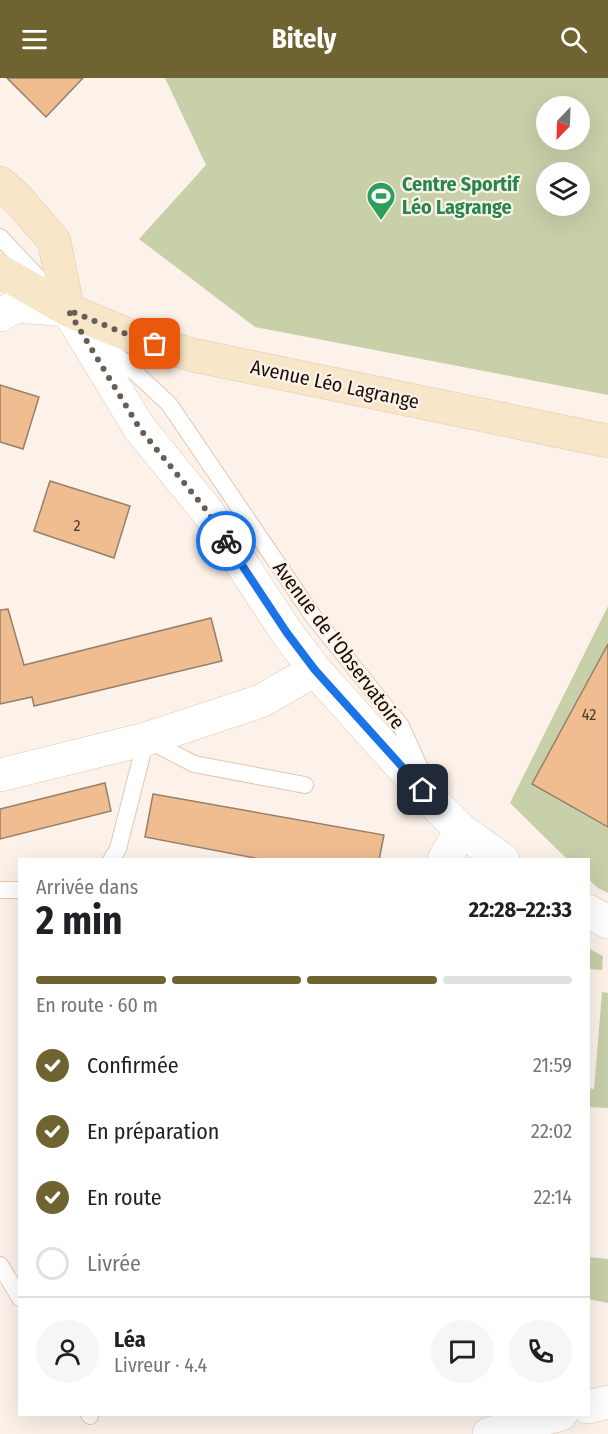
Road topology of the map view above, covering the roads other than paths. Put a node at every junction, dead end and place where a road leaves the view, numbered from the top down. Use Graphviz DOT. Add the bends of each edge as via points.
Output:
graph roads {
  1 [pos="0,183"];
  2 [pos="0,237"];
  3 [pos="0,271"];
  4 [pos="68,310"];
  5 [pos="0,315"];
  6 [pos="608,441"];
  7 [pos="315,670"];
  8 [pos="146,739"];
  9 [pos="0,775"];
  10 [pos="305,785"];
  11 [pos="437,806"];
  12 [pos="461,830"];
  13 [pos="112,858"];
  14 [pos="445,858"];
  15 [pos="500,858"];
  16 [pos="0,890"];
  17 [pos="18,890"];
  18 [pos="590,912"];
  19 [pos="608,922"];
  20 [pos="0,1265"];
  21 [pos="18,1295"];
  22 [pos="608,1402"];
  23 [pos="590,1406"];
  24 [pos="481,1416"];
  25 [pos="554,1416"];
  26 [pos="487,1434"];
  1 -- 4 [label="main road" via="54,241"];
  2 -- 4 [label="lane"];
  3 -- 4 [label="main road, Avenue Léo Lagrange"];
  4 -- 5 [label="street" via="16,306"];
  4 -- 6 [label="main road, Avenue Léo Lagrange" via="136,338 193,355"];
  4 -- 7 [label="street, Avenue de l'Observatoire" via="140,429 207,511"];
  4 -- 11 [label="lane, Avenue de l'Observatoire" via="169,404 313,616 401,726"];
  7 -- 8 [label="street" via="261,701"];
  7 -- 11 [label="street, Avenue de l'Observatoire"];
  8 -- 9 [label="street"];
  8 -- 10 [label="lane" via="194,764"];
  8 -- 13 [label="lane" via="126,823"];
  11 -- 12 [label="street, Avenue de l'Observatoire"];
  12 -- 14 [label="street"];
  12 -- 15 [label="street, Avenue de l'Observatoire"];
  16 -- 17 [label="lane"];
  18 -- 19 [label="street"];
  20 -- 21 [label="lane"];
  22 -- 23 [label="street"];
  24 -- 26 [label="street"];
  25 -- 26 [label="street"];
}
